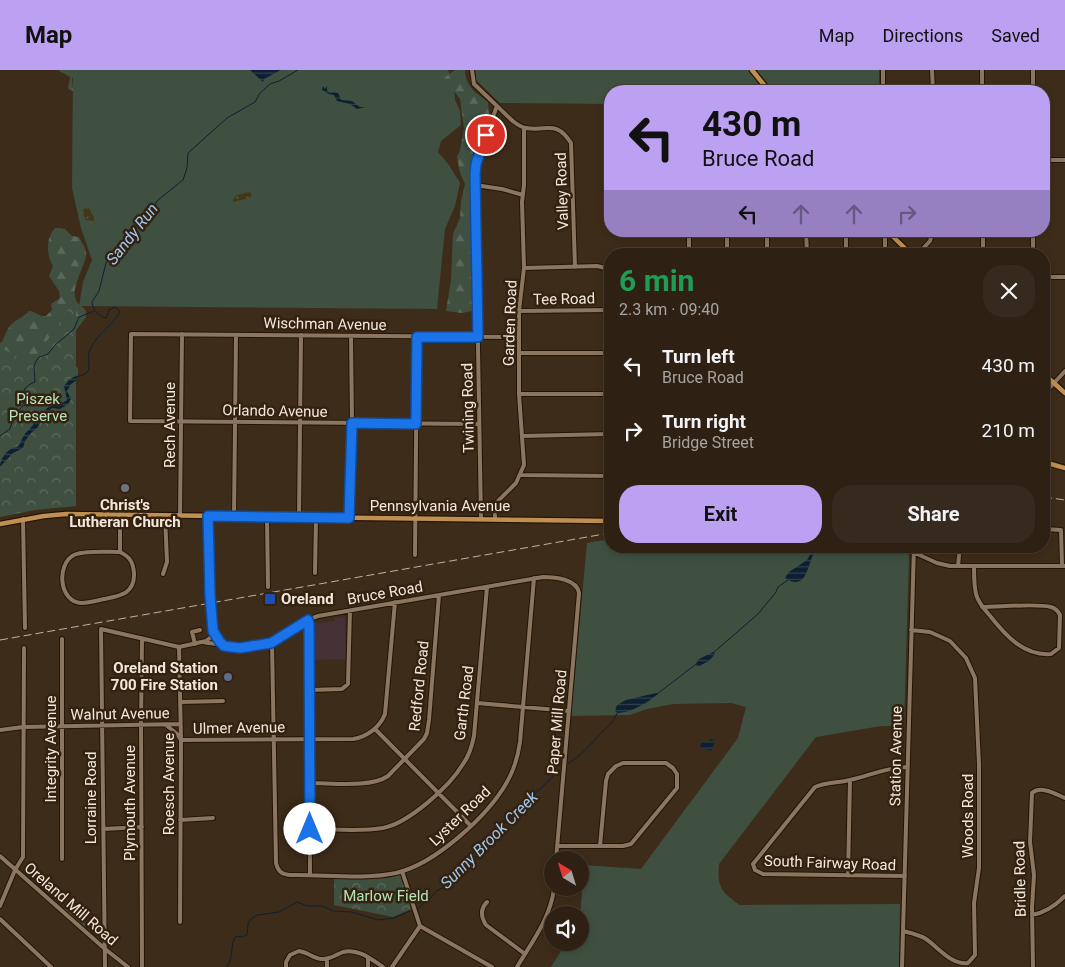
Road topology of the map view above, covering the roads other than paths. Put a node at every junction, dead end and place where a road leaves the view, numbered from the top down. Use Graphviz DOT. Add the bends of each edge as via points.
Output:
graph roads {
  1 [pos="472,70"];
  2 [pos="752,70"];
  3 [pos="884,70"];
  4 [pos="932,70"];
  5 [pos="982,70"];
  6 [pos="1033,70"];
  7 [pos="764,85"];
  8 [pos="883,85"];
  9 [pos="932,85"];
  10 [pos="982,85"];
  11 [pos="1033,85"];
  12 [pos="496,106"];
  13 [pos="524,128"];
  14 [pos="1050,160"];
  15 [pos="1065,160"];
  16 [pos="475,186"];
  17 [pos="523,195"];
  18 [pos="893,237"];
  19 [pos="931,237"];
  20 [pos="905,248"];
  21 [pos="924,248"];
  22 [pos="575,266"];
  23 [pos="604,267"];
  24 [pos="524,268"];
  25 [pos="1050,277"];
  26 [pos="1065,277"];
  27 [pos="604,310"];
  28 [pos="519,311"];
  29 [pos="182,334"];
  30 [pos="236,335"];
  31 [pos="301,335"];
  32 [pos="351,336"];
  33 [pos="417,337"];
  34 [pos="478,337"];
  35 [pos="519,337"];
  36 [pos="520,353"];
  37 [pos="604,353"];
  38 [pos="1065,371"];
  39 [pos="1050,379"];
  40 [pos="1054,383"];
  41 [pos="1050,387"];
  42 [pos="1065,393"];
  43 [pos="519,394"];
  44 [pos="604,394"];
  45 [pos="130,421"];
  46 [pos="182,421"];
  47 [pos="235,422"];
  48 [pos="300,423"];
  49 [pos="352,423"];
  50 [pos="416,424"];
  51 [pos="479,424"];
  52 [pos="604,434"];
  53 [pos="522,436"];
  54 [pos="1050,464"];
  55 [pos="1065,468"];
  56 [pos="521,475"];
  57 [pos="604,476"];
  58 [pos="481,506"];
  59 [pos="492,507"];
  60 [pos="120,514"];
  61 [pos="166,515"];
  62 [pos="180,515"];
  63 [pos="208,516"];
  64 [pos="234,516"];
  65 [pos="299,516"];
  66 [pos="316,516"];
  67 [pos="267,517"];
  68 [pos="349,518"];
  69 [pos="415,518"];
  70 [pos="24,519"];
  71 [pos="481,519"];
  72 [pos="494,519"];
  73 [pos="604,521"];
  74 [pos="0,524"];
  75 [pos="1050,529"];
  76 [pos="120,552"];
  77 [pos="913,553"];
  78 [pos="915,553"];
  79 [pos="959,553"];
  80 [pos="415,556"];
  81 [pos="958,566"];
  82 [pos="974,566"];
  83 [pos="1064,566"];
  84 [pos="315,573"];
  85 [pos="162,574"];
  86 [pos="534,578"];
  87 [pos="577,586"];
  88 [pos="268,587"];
  89 [pos="487,587"];
  90 [pos="439,595"];
  91 [pos="395,602"];
  92 [pos="982,607"];
  93 [pos="350,611"];
  94 [pos="308,620"];
  95 [pos="25,628"];
  96 [pos="200,630"];
  97 [pos="911,630"];
  98 [pos="213,631"];
  99 [pos="142,638"];
  100 [pos="62,639"];
  101 [pos="202,642"];
  102 [pos="272,643"];
  103 [pos="195,644"];
  104 [pos="224,646"];
  105 [pos="179,647"];
  106 [pos="24,648"];
  107 [pos="310,690"];
  108 [pos="223,701"];
  109 [pos="180,702"];
  110 [pos="477,703"];
  111 [pos="523,707"];
  112 [pos="569,711"];
  113 [pos="180,724"];
  114 [pos="102,725"];
  115 [pos="141,725"];
  116 [pos="166,725"];
  117 [pos="62,726"];
  118 [pos="23,727"];
  119 [pos="375,728"];
  120 [pos="0,730"];
  121 [pos="274,739"];
  122 [pos="310,739"];
  123 [pos="181,740"];
  124 [pos="405,759"];
  125 [pos="907,767"];
  126 [pos="850,780"];
  127 [pos="310,783"];
  128 [pos="437,793"];
  129 [pos="1065,798"];
  130 [pos="213,818"];
  131 [pos="180,820"];
  132 [pos="470,825"];
  133 [pos="142,827"];
  134 [pos="103,829"];
  135 [pos="310,829"];
  136 [pos="557,846"];
  137 [pos="600,846"];
  138 [pos="557,851"];
  139 [pos="0,856"];
  140 [pos="62,859"];
  141 [pos="16,870"];
  142 [pos="402,871"];
  143 [pos="310,875"];
  144 [pos="848,876"];
  145 [pos="905,876"];
  146 [pos="553,896"];
  147 [pos="1065,896"];
  148 [pos="488,902"];
  149 [pos="0,906"];
  150 [pos="1032,915"];
  151 [pos="0,919"];
  152 [pos="180,922"];
  153 [pos="420,926"];
  154 [pos="903,931"];
  155 [pos="105,949"];
  156 [pos="525,954"];
  157 [pos="368,957"];
  158 [pos="327,959"];
  159 [pos="51,967"];
  160 [pos="105,967"];
  161 [pos="128,967"];
  162 [pos="142,967"];
  163 [pos="286,967"];
  164 [pos="327,967"];
  165 [pos="368,967"];
  166 [pos="383,967"];
  167 [pos="392,967"];
  168 [pos="492,967"];
  169 [pos="517,967"];
  170 [pos="902,967"];
  171 [pos="1033,967"];
  1 -- 12 [label="street" via="474,84"];
  2 -- 7 [label="main road"];
  3 -- 8 [label="street"];
  4 -- 9 [label="street"];
  5 -- 10 [label="street"];
  6 -- 11 [label="street"];
  12 -- 13 [label="street"];
  12 -- 16 [label="street, Twining Road" via="476,164"];
  13 -- 17 [label="street, Garden Road"];
  13 -- 22 [label="street, Valley Road" via="557,128 571,143"];
  14 -- 15 [label="street"];
  16 -- 17 [label="street"];
  16 -- 34 [label="street, Twining Road"];
  17 -- 24 [label="street, Garden Road"];
  18 -- 20 [label="main road"];
  19 -- 21 [label="street"];
  22 -- 23 [label="street"];
  22 -- 24 [label="street"];
  24 -- 28 [label="street, Garden Road"];
  25 -- 26 [label="street"];
  27 -- 28 [label="street, Tee Road"];
  28 -- 35 [label="street, Garden Road"];
  29 -- 30 [label="street, Wischman Avenue"];
  29 -- 45 [label="street, Wischman Avenue" via="131,334"];
  29 -- 46 [label="street, Rech Avenue"];
  30 -- 31 [label="street, Wischman Avenue"];
  30 -- 47 [label="street"];
  31 -- 32 [label="street, Wischman Avenue"];
  31 -- 48 [label="street"];
  32 -- 33 [label="street, Wischman Avenue"];
  32 -- 49 [label="street"];
  33 -- 34 [label="street, Wischman Avenue"];
  33 -- 50 [label="street"];
  34 -- 35 [label="street, Wischman Avenue"];
  34 -- 51 [label="street, Twining Road"];
  35 -- 36 [label="street, Garden Road"];
  36 -- 37 [label="street"];
  36 -- 43 [label="street, Garden Road"];
  38 -- 40 [label="street"];
  39 -- 40 [label="main road"];
  40 -- 41 [label="street"];
  40 -- 42 [label="main road"];
  43 -- 44 [label="street"];
  43 -- 53 [label="street, Garden Road"];
  45 -- 46 [label="street, Orlando Avenue"];
  46 -- 47 [label="street, Orlando Avenue"];
  46 -- 62 [label="street, Rech Avenue"];
  47 -- 48 [label="street, Orlando Avenue"];
  47 -- 64 [label="street"];
  48 -- 49 [label="street, Orlando Avenue"];
  48 -- 65 [label="street"];
  49 -- 50 [label="street, Orlando Avenue"];
  49 -- 68 [label="street"];
  50 -- 51 [label="street, Orlando Avenue"];
  50 -- 69 [label="street"];
  51 -- 58 [label="street, Twining Road"];
  52 -- 53 [label="street"];
  53 -- 56 [label="street, Garden Road" via="524,465"];
  54 -- 55 [label="main road"];
  56 -- 57 [label="street"];
  56 -- 59 [label="street"];
  58 -- 59 [label="street"];
  58 -- 71 [label="street, Twining Road"];
  59 -- 72 [label="street"];
  60 -- 61 [label="main road, Pennsylvania Avenue"];
  60 -- 70 [label="main road, Pennsylvania Avenue" via="56,514"];
  60 -- 76 [label="street"];
  61 -- 62 [label="main road, Pennsylvania Avenue"];
  61 -- 85 [label="street" via="167,562"];
  62 -- 63 [label="main road, Pennsylvania Avenue"];
  63 -- 64 [label="main road, Pennsylvania Avenue"];
  63 -- 98 [label="street, bridge"];
  64 -- 67 [label="main road, Pennsylvania Avenue"];
  65 -- 66 [label="main road, Pennsylvania Avenue"];
  65 -- 67 [label="main road, Pennsylvania Avenue"];
  66 -- 68 [label="main road, Pennsylvania Avenue"];
  66 -- 84 [label="street"];
  67 -- 88 [label="street"];
  68 -- 69 [label="main road, Pennsylvania Avenue"];
  69 -- 71 [label="main road, Pennsylvania Avenue"];
  69 -- 80 [label="street"];
  70 -- 74 [label="main road, Pennsylvania Avenue"];
  70 -- 95 [label="street"];
  71 -- 72 [label="main road, Pennsylvania Avenue"];
  72 -- 73 [label="main road, Pennsylvania Avenue"];
  75 -- 83 [label="street" via="1061,530"];
  76 -- 76 [label="street" via="81,554 70,558 63,570 66,595 75,602 85,603 120,596 129,590 134,579 134,565"];
  77 -- 97 [label="street, Station Avenue"];
  78 -- 81 [label="street" via="937,563"];
  79 -- 81 [label="street"];
  81 -- 82 [label="street"];
  82 -- 83 [label="street"];
  82 -- 92 [label="street" via="975,593"];
  86 -- 87 [label="street, Bruce Road" via="558,578"];
  86 -- 89 [label="street, Bruce Road"];
  86 -- 111 [label="street, Lyster Road"];
  87 -- 112 [label="street, Paper Mill Road"];
  89 -- 90 [label="street, Bruce Road"];
  89 -- 110 [label="street, Garth Road"];
  90 -- 91 [label="street, Bruce Road"];
  90 -- 124 [label="street, Redford Road" via="427,733"];
  91 -- 93 [label="street, Bruce Road"];
  91 -- 119 [label="street" via="386,709"];
  92 -- 92 [label="street" via="1051,607 1060,615 1060,645 1051,654 1025,649 1013,642"];
  93 -- 94 [label="street, Bruce Road"];
  93 -- 107 [label="street" via="348,684 342,689"];
  94 -- 102 [label="street, Bruce Road"];
  94 -- 107 [label="street"];
  96 -- 103 [label="street" via="192,632"];
  97 -- 125 [label="street, Station Avenue"];
  97 -- 154 [label="street, Woods Road" via="930,632 950,641 966,658 975,678 979,764 975,955 968,963 955,960 926,939"];
  98 -- 101 [label="street" via="209,639"];
  98 -- 104 [label="street"];
  99 -- 105 [label="street"];
  99 -- 114 [label="street, Lorraine Road" via="101,629"];
  99 -- 115 [label="street, Plymouth Avenue"];
  100 -- 117 [label="street, Integrity Avenue"];
  101 -- 103 [label="street"];
  101 -- 104 [label="street, Bruce Road"];
  102 -- 104 [label="street, Bruce Road" via="244,648"];
  102 -- 121 [label="street"];
  103 -- 105 [label="street"];
  105 -- 109 [label="street, Roesch Avenue"];
  106 -- 118 [label="street"];
  107 -- 122 [label="street"];
  108 -- 109 [label="street"];
  109 -- 113 [label="street, Roesch Avenue"];
  110 -- 111 [label="street"];
  110 -- 128 [label="street, Garth Road" via="474,736 467,757 458,772"];
  111 -- 112 [label="street"];
  111 -- 132 [label="street, Lyster Road" via="518,751 510,776 495,800"];
  112 -- 136 [label="street, Paper Mill Road"];
  113 -- 116 [label="street, Walnut Avenue"];
  113 -- 123 [label="street, Roesch Avenue"];
  114 -- 115 [label="street, Walnut Avenue"];
  114 -- 117 [label="street, Walnut Avenue"];
  114 -- 134 [label="street, Lorraine Road"];
  115 -- 116 [label="street, Walnut Avenue"];
  115 -- 133 [label="street, Plymouth Avenue"];
  116 -- 123 [label="street"];
  117 -- 118 [label="street, Walnut Avenue"];
  117 -- 140 [label="street, Integrity Avenue"];
  118 -- 120 [label="street, Walnut Avenue"];
  118 -- 141 [label="street" via="24,857"];
  119 -- 122 [label="street, Ulmer Avenue" via="357,738"];
  119 -- 124 [label="street"];
  121 -- 122 [label="street, Ulmer Avenue"];
  121 -- 123 [label="street, Ulmer Avenue"];
  121 -- 143 [label="street, Lyster Road" via="276,864 280,873 289,876"];
  122 -- 127 [label="street"];
  123 -- 131 [label="street, Roesch Avenue"];
  124 -- 127 [label="street, Redford Road" via="378,781"];
  124 -- 128 [label="street"];
  125 -- 126 [label="street"];
  125 -- 145 [label="street, Station Avenue"];
  126 -- 144 [label="street"];
  126 -- 144 [label="street, South Fairway Road" via="822,784 812,789 753,864 755,870 763,874"];
  127 -- 135 [label="street"];
  128 -- 132 [label="street"];
  128 -- 135 [label="street, Garth Road" via="410,817 394,825"];
  129 -- 150 [label="street, Bridle Road" via="1040,789 1032,794"];
  130 -- 131 [label="street"];
  131 -- 152 [label="street, Roesch Avenue"];
  132 -- 142 [label="street, Lyster Road" via="439,853"];
  133 -- 134 [label="street"];
  133 -- 162 [label="street, Plymouth Avenue"];
  134 -- 155 [label="street, Lorraine Road"];
  135 -- 143 [label="street"];
  136 -- 137 [label="street"];
  136 -- 138 [label="street, Paper Mill Road"];
  137 -- 137 [label="street" via="623,846 634,842 677,788 677,774 669,764 623,763 611,770 606,781"];
  139 -- 141 [label="street, Oreland Mill Road"];
  141 -- 149 [label="street"];
  141 -- 155 [label="street, Oreland Mill Road"];
  142 -- 143 [label="street, Lyster Road" via="368,875"];
  142 -- 153 [label="street"];
  144 -- 145 [label="street, South Fairway Road"];
  145 -- 154 [label="street, Station Avenue"];
  146 -- 156 [label="street" via="547,917"];
  147 -- 150 [label="street" via="1049,909"];
  148 -- 156 [label="street" via="482,911 486,925"];
  150 -- 171 [label="street, Bridle Road"];
  151 -- 159 [label="street"];
  153 -- 167 [label="street"];
  153 -- 168 [label="street"];
  154 -- 170 [label="street, Station Avenue"];
  155 -- 160 [label="street, Lorraine Road"];
  155 -- 161 [label="street, Oreland Mill Road"];
  156 -- 169 [label="street"];
  157 -- 158 [label="street" via="350,951"];
  157 -- 165 [label="street"];
  157 -- 166 [label="street"];
  158 -- 163 [label="street" via="294,952 287,958"];
  158 -- 164 [label="street"];
}
